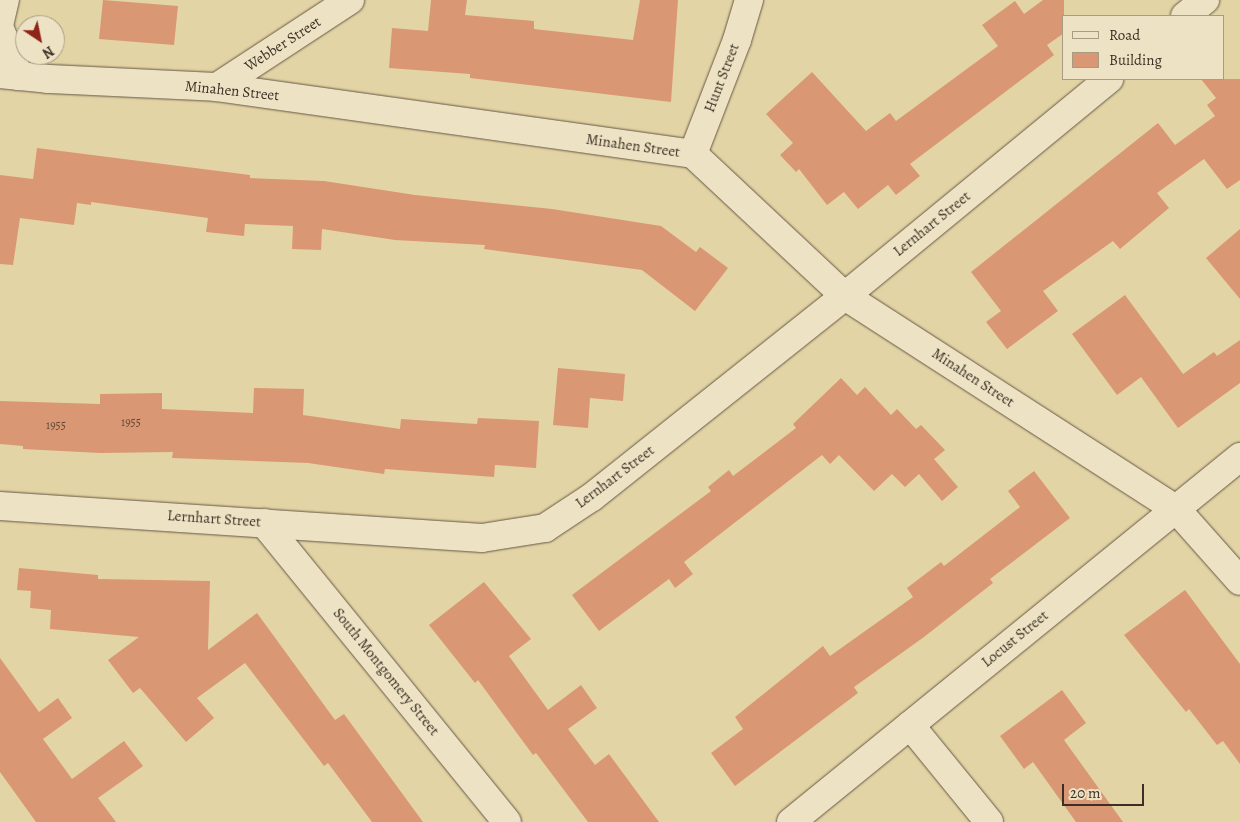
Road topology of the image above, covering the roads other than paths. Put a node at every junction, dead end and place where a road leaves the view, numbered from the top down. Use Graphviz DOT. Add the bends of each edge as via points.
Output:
graph roads {
  1 [pos="6,0"];
  2 [pos="350,0"];
  3 [pos="749,0"];
  4 [pos="1205,0"];
  5 [pos="1186,15"];
  6 [pos="0,21"];
  7 [pos="0,28"];
  8 [pos="10,75"];
  9 [pos="1108,80"];
  10 [pos="217,87"];
  11 [pos="693,154"];
  12 [pos="845,296"];
  13 [pos="1240,457"];
  14 [pos="0,506"];
  15 [pos="1176,508"];
  16 [pos="264,523"];
  17 [pos="1240,581"];
  18 [pos="910,725"];
  19 [pos="507,822"];
  20 [pos="791,822"];
  21 [pos="989,822"];
  1 -- 6 [label="street"];
  2 -- 10 [label="street, Webber Street"];
  3 -- 11 [label="street, Hunt Street"];
  4 -- 5 [label="street"];
  7 -- 8 [label="street"];
  8 -- 10 [label="street, Minahen Street"];
  9 -- 12 [label="street, Lernhart Street"];
  10 -- 11 [label="street, Minahen Street"];
  11 -- 12 [label="street, Minahen Street"];
  12 -- 15 [label="street, Minahen Street"];
  12 -- 16 [label="street, Lernhart Street" via="592,497 545,528 482,538"];
  13 -- 15 [label="street, Locust Street"];
  14 -- 16 [label="street, Lernhart Street"];
  15 -- 17 [label="street, Minahen Street"];
  15 -- 18 [label="street, Locust Street"];
  16 -- 19 [label="street, South Montgomery Street"];
  18 -- 20 [label="street, Locust Street"];
  18 -- 21 [label="street"];
}
